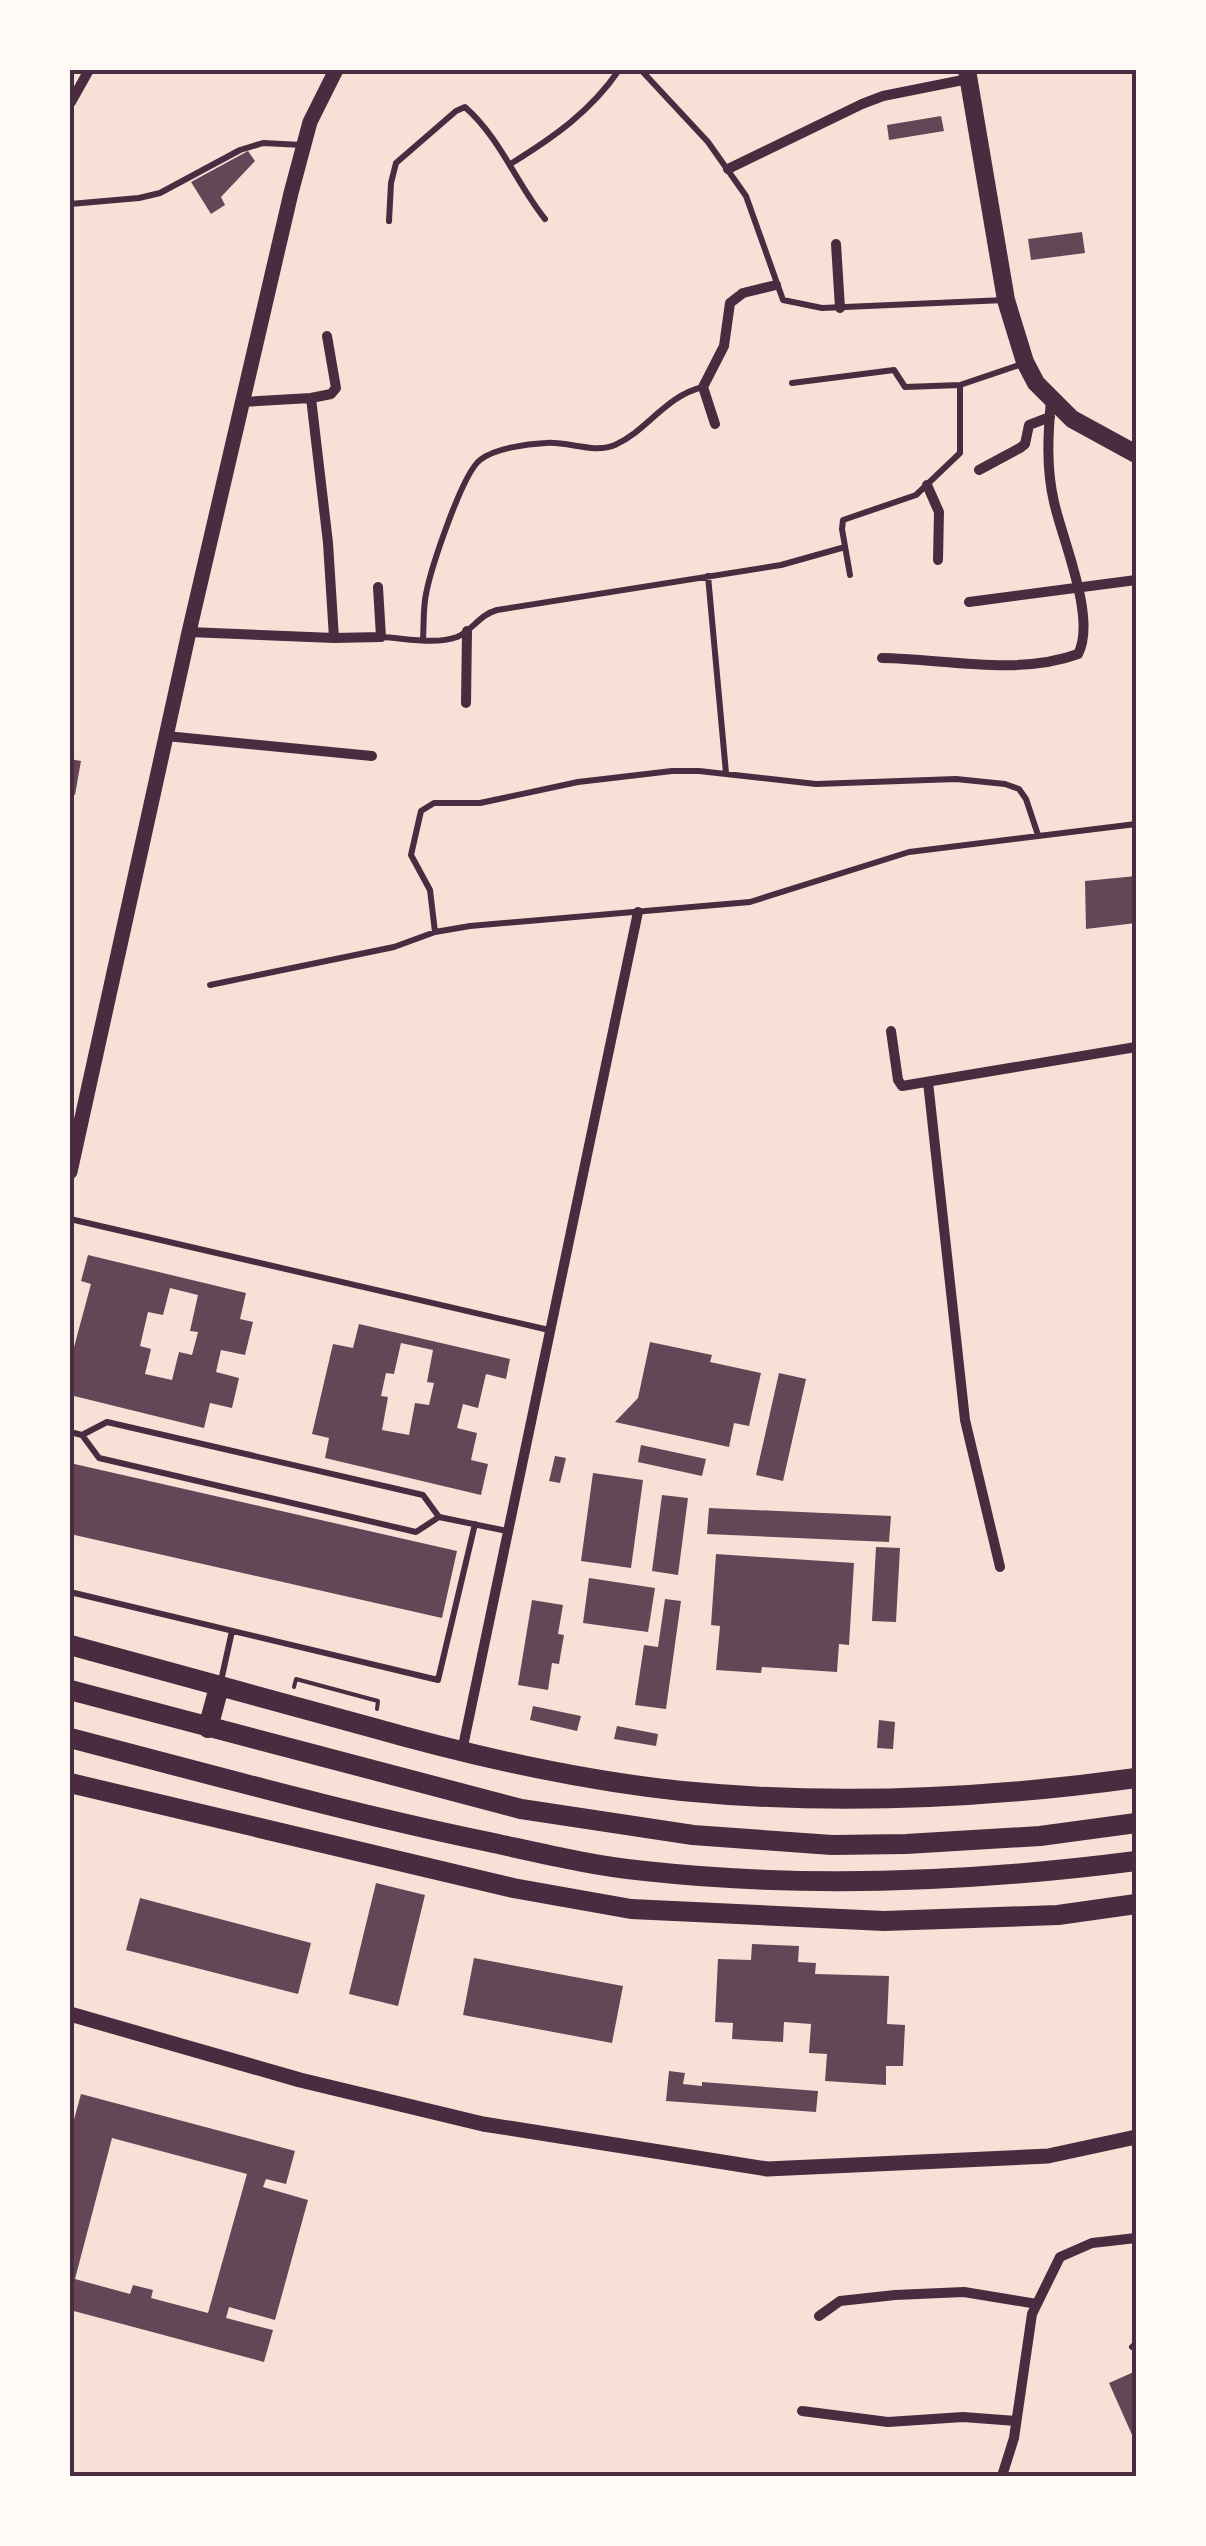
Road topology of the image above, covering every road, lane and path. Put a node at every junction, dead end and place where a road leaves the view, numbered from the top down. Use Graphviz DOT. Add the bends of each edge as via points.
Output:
graph roads {
  1 [pos="89,70"];
  2 [pos="336,70"];
  3 [pos="619,70"];
  4 [pos="641,70"];
  5 [pos="968,74"];
  6 [pos="71,102"];
  7 [pos="304,145"];
  8 [pos="512,163"];
  9 [pos="728,169"];
  10 [pos="70,204"];
  11 [pos="545,219"];
  12 [pos="388,221"];
  13 [pos="836,244"];
  14 [pos="776,285"];
  15 [pos="1006,300"];
  16 [pos="840,308"];
  17 [pos="328,336"];
  18 [pos="1026,362"];
  19 [pos="792,384"];
  20 [pos="960,385"];
  21 [pos="703,386"];
  22 [pos="310,398"];
  23 [pos="243,402"];
  24 [pos="1050,408"];
  25 [pos="715,424"];
  26 [pos="1136,454"];
  27 [pos="979,470"];
  28 [pos="927,485"];
  29 [pos="845,547"];
  30 [pos="938,560"];
  31 [pos="850,575"];
  32 [pos="708,576"];
  33 [pos="1136,580"];
  34 [pos="378,587"];
  35 [pos="1077,587"];
  36 [pos="968,602"];
  37 [pos="467,630"];
  38 [pos="189,632"];
  39 [pos="381,637"];
  40 [pos="334,638"];
  41 [pos="423,639"];
  42 [pos="882,658"];
  43 [pos="466,703"];
  44 [pos="166,736"];
  45 [pos="372,756"];
  46 [pos="726,774"];
  47 [pos="1136,824"];
  48 [pos="1038,835"];
  49 [pos="638,912"];
  50 [pos="435,932"];
  51 [pos="210,985"];
  52 [pos="891,1031"];
  53 [pos="1136,1047"];
  54 [pos="928,1082"];
  55 [pos="74,1135"];
  56 [pos="70,1172"];
  57 [pos="70,1219"];
  58 [pos="550,1330"];
  59 [pos="70,1432"];
  60 [pos="82,1435"];
  61 [pos="439,1517"];
  62 [pos="475,1524"];
  63 [pos="508,1532"];
  64 [pos="1000,1567"];
  65 [pos="70,1592"];
  66 [pos="232,1632"];
  67 [pos="70,1645"];
  68 [pos="296,1679"];
  69 [pos="219,1687"];
  70 [pos="70,1690"];
  71 [pos="378,1701"];
  72 [pos="208,1728"];
  73 [pos="70,1738"];
  74 [pos="462,1751"];
  75 [pos="1136,1778"];
  76 [pos="70,1783"];
  77 [pos="1136,1822"];
  78 [pos="1136,1861"];
  79 [pos="1136,1904"];
  80 [pos="70,2014"];
  81 [pos="1136,2137"];
  82 [pos="1136,2238"];
  83 [pos="1037,2304"];
  84 [pos="819,2316"];
  85 [pos="802,2410"];
  86 [pos="1016,2421"];
  87 [pos="1002,2476"];
  1 -- 6 [label="street"];
  2 -- 7 [label="street"];
  3 -- 8 [label="lane" via="563,131"];
  4 -- 9 [label="lane"];
  5 -- 9 [label="street" via="872,100"];
  5 -- 15 [label="main road"];
  7 -- 10 [label="lane" via="240,150 160,193"];
  7 -- 23 [label="street"];
  8 -- 11 [label="lane"];
  8 -- 12 [label="lane" via="462,108 396,163"];
  9 -- 14 [label="lane" via="753,211"];
  13 -- 16 [label="street"];
  14 -- 16 [label="lane" via="783,300"];
  14 -- 21 [label="street" via="730,303 721,356"];
  15 -- 16 [label="lane"];
  15 -- 18 [label="main road"];
  17 -- 22 [label="street" via="336,388"];
  18 -- 20 [label="lane"];
  18 -- 24 [label="main road"];
  19 -- 20 [label="lane" via="894,370 905,387"];
  20 -- 28 [label="lane" via="960,453"];
  21 -- 25 [label="street"];
  21 -- 41 [label="lane" via="664,404 607,448 545,443 478,461 430,575"];
  22 -- 23 [label="street"];
  22 -- 40 [label="street"];
  23 -- 38 [label="street"];
  24 -- 26 [label="main road"];
  24 -- 27 [label="street" via="1029,424 1025,444"];
  24 -- 35 [label="street" via="1053,500"];
  28 -- 29 [label="lane" via="906,500 844,520"];
  28 -- 30 [label="street" via="938,512"];
  29 -- 31 [label="lane"];
  29 -- 32 [label="lane"];
  32 -- 37 [label="lane" via="497,610"];
  32 -- 46 [label="lane"];
  33 -- 35 [label="street"];
  34 -- 39 [label="street"];
  35 -- 36 [label="street"];
  35 -- 42 [label="street" via="1083,636 1072,656 1019,663"];
  37 -- 41 [label="lane"];
  37 -- 43 [label="street"];
  38 -- 40 [label="street"];
  38 -- 44 [label="street"];
  39 -- 40 [label="street"];
  39 -- 41 [label="lane"];
  44 -- 45 [label="street"];
  44 -- 55 [label="street"];
  46 -- 48 [label="lane" via="816,784 1005,784 1019,789"];
  46 -- 50 [label="lane" via="672,771 480,803 428,804 411,855 430,890"];
  47 -- 48 [label="lane"];
  48 -- 49 [label="lane" via="909,852 750,902"];
  49 -- 50 [label="lane"];
  49 -- 58 [label="street"];
  50 -- 51 [label="lane" via="394,948"];
  52 -- 54 [label="street" via="899,1084"];
  53 -- 54 [label="street"];
  54 -- 64 [label="street" via="965,1420"];
  55 -- 56 [label="street"];
  57 -- 58 [label="lane"];
  58 -- 63 [label="street"];
  59 -- 60 [label="lane"];
  60 -- 61 [label="lane" via="107,1422 423,1495"];
  60 -- 61 [label="lane" via="99,1458 416,1532"];
  61 -- 62 [label="lane"];
  62 -- 63 [label="lane"];
  62 -- 66 [label="lane" via="438,1680"];
  63 -- 74 [label="street"];
  65 -- 66 [label="lane"];
  66 -- 69 [label="lane"];
  67 -- 69 [label="main road"];
  68 -- 71 [label="path"];
  69 -- 72 [label="main road"];
  69 -- 74 [label="main road"];
  70 -- 72 [label="main road"];
  72 -- 77 [label="main road" via="520,1809 692,1836 906,1844"];
  73 -- 78 [label="main road" via="438,1831 644,1871 878,1882"];
  74 -- 75 [label="main road" via="605,1780 810,1800 1006,1794"];
  76 -- 79 [label="main road" via="513,1888 631,1909 871,1921 1058,1916"];
  80 -- 81 [label="street" via="483,2124 767,2168 1048,2156"];
  82 -- 83 [label="street" via="1092,2243 1060,2257"];
  83 -- 84 [label="street" via="964,2292 912,2294 840,2300"];
  83 -- 86 [label="street"];
  85 -- 86 [label="street" via="888,2422"];
  86 -- 87 [label="street"];
}
